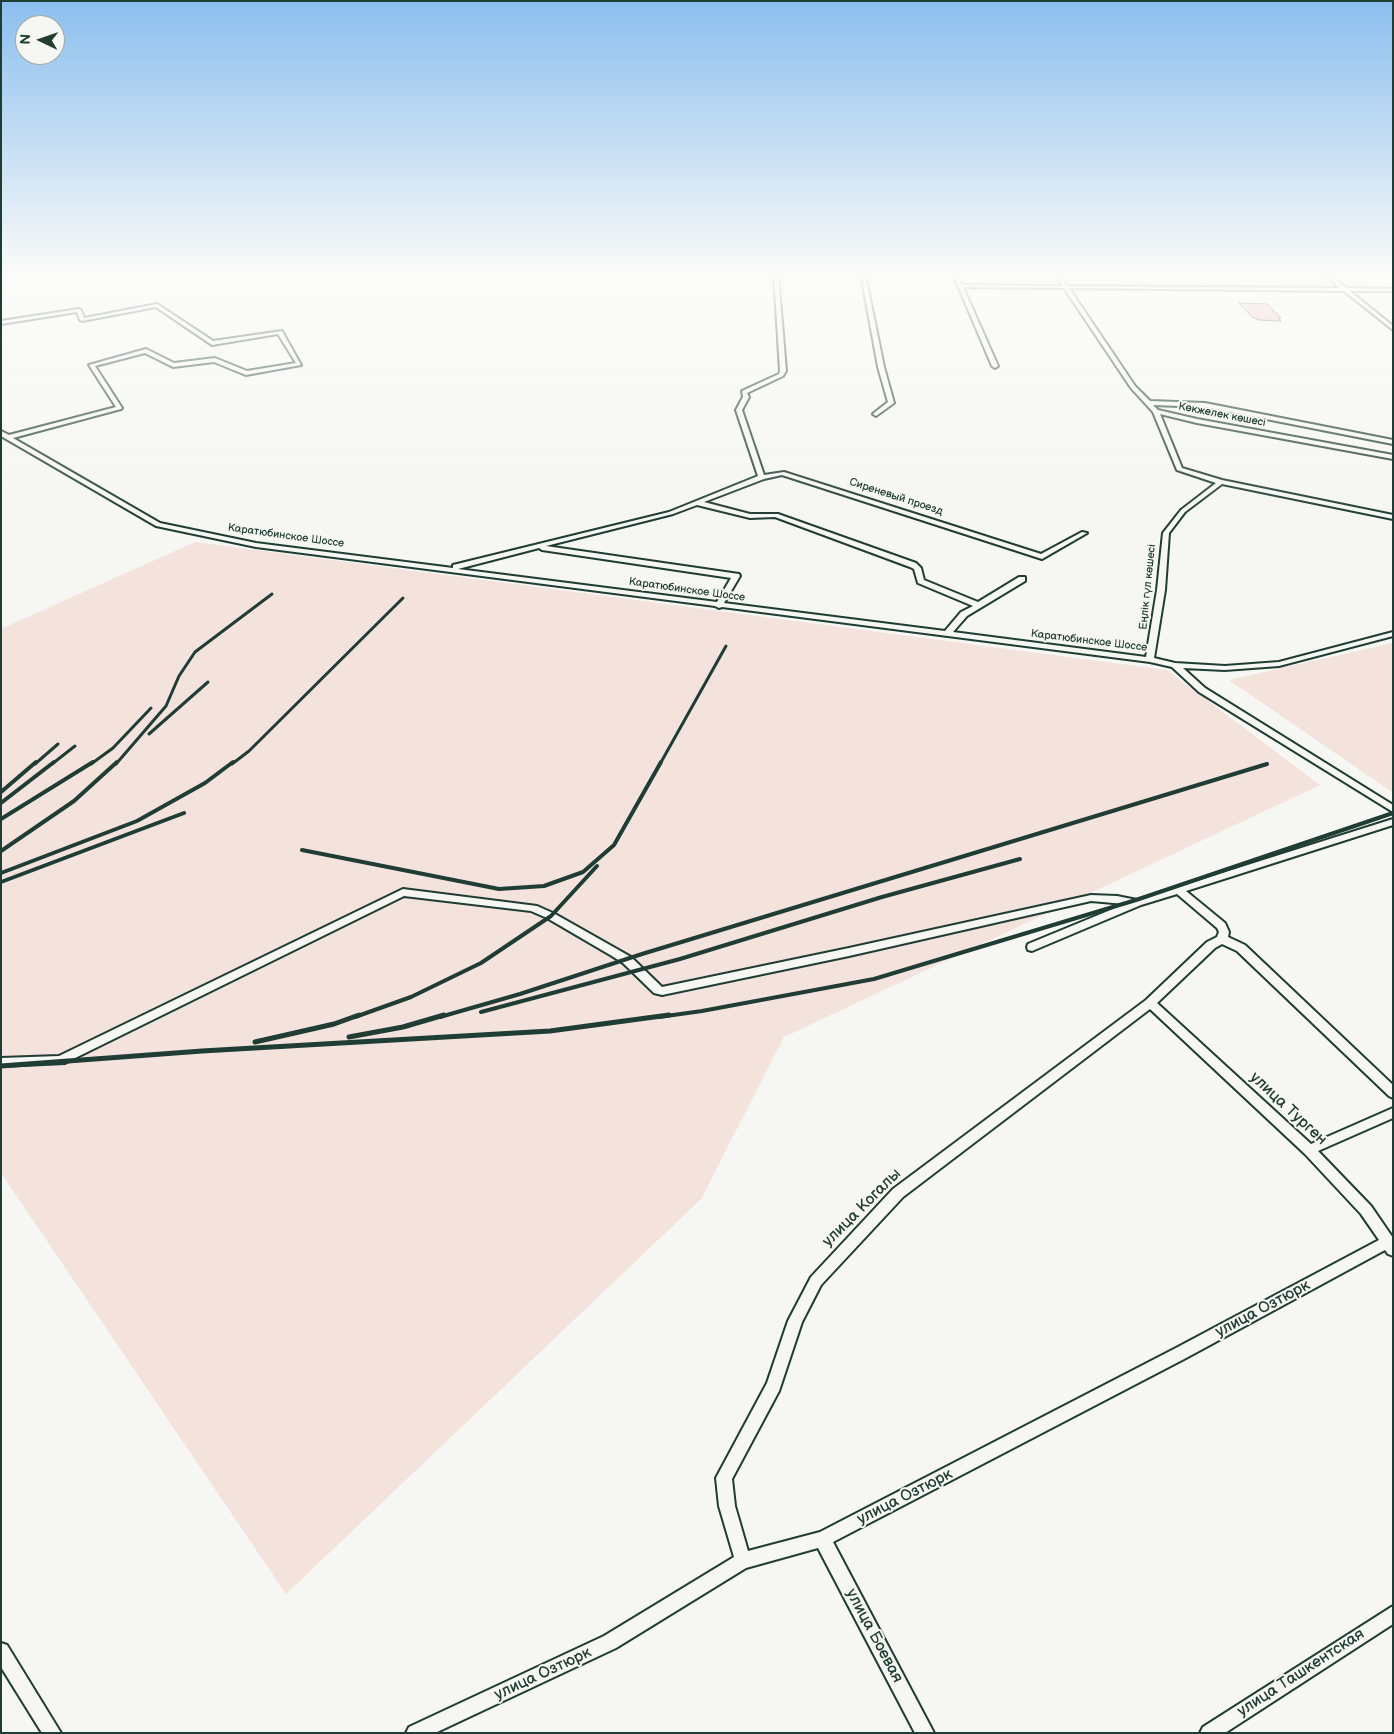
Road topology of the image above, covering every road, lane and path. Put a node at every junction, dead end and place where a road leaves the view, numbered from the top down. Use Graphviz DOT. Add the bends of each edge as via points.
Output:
graph roads {
  1 [pos="131,355"];
  2 [pos="154,355"];
  3 [pos="294,355"];
  4 [pos="782,355"];
  5 [pos="879,355"];
  6 [pos="990,355"];
  7 [pos="1111,355"];
  8 [pos="995,366"];
  9 [pos="1150,403"];
  10 [pos="1156,411"];
  11 [pos="876,414"];
  12 [pos="4,435"];
  13 [pos="1393,442"];
  14 [pos="1393,457"];
  15 [pos="762,477"];
  16 [pos="1221,482"];
  17 [pos="698,502"];
  18 [pos="1393,517"];
  19 [pos="1084,533"];
  20 [pos="536,547"];
  21 [pos="449,569"];
  22 [pos="1022,579"];
  23 [pos="978,605"];
  24 [pos="719,606"];
  25 [pos="1393,634"];
  26 [pos="946,635"];
  27 [pos="1150,660"];
  28 [pos="1175,665"];
  29 [pos="1393,809"];
  30 [pos="1393,822"];
  31 [pos="1179,890"];
  32 [pos="1137,903"];
  33 [pos="1222,939"];
  34 [pos="1032,947"];
  35 [pos="1150,1003"];
  36 [pos="1,1062"];
  37 [pos="1393,1093"];
  38 [pos="1393,1113"];
  39 [pos="1309,1150"];
  40 [pos="1390,1246"];
  41 [pos="822,1539"];
  42 [pos="743,1561"];
  43 [pos="1393,1614"];
  44 [pos="1,1651"];
  45 [pos="52,1733"];
  46 [pos="415,1733"];
  47 [pos="926,1733"];
  48 [pos="1209,1733"];
  1 -- 12 [label="street" via="92,365 119,408"];
  2 -- 3 [label="street" via="173,365 216,360 246,373 299,364"];
  4 -- 15 [label="street" via="781,375 744,392 746,397 739,410"];
  5 -- 11 [label="street" via="891,403"];
  6 -- 8 [label="street"];
  7 -- 9 [label="street" via="1133,387"];
  9 -- 10 [label="street"];
  9 -- 13 [label="street" via="1205,405"];
  10 -- 14 [label="street, Көкжелек көшесі"];
  10 -- 16 [label="street" via="1179,469"];
  12 -- 21 [label="street, Каратюбинское Шоссе" via="158,525 256,545"];
  15 -- 17 [label="street, Сиреневый проезд"];
  15 -- 19 [label="street, Сиреневый проезд" via="789,473 1042,557"];
  16 -- 18 [label="street"];
  16 -- 27 [label="street, Еңлік гүл көшесі" via="1183,511 1166,533"];
  17 -- 20 [label="street, Сиреневый проезд" via="671,513"];
  17 -- 23 [label="street" via="750,516 776,515 904,562 917,568 921,581 926,584"];
  20 -- 21 [label="street, Сиреневый проезд"];
  20 -- 24 [label="street, Сиреневый проезд" via="736,576"];
  21 -- 24 [label="street, Каратюбинское Шоссе"];
  22 -- 23 [label="street"];
  23 -- 26 [label="street" via="964,614"];
  24 -- 26 [label="street, Каратюбинское Шоссе"];
  25 -- 28 [label="street, Каратюбинское Шоссе" via="1279,664 1226,668"];
  26 -- 27 [label="street, Каратюбинское Шоссе"];
  27 -- 28 [label="street, Каратюбинское Шоссе"];
  28 -- 29 [label="street" via="1202,690"];
  30 -- 31 [label="street"];
  31 -- 32 [label="street"];
  31 -- 33 [label="street" via="1220,926 1224,932"];
  32 -- 34 [label="street"];
  32 -- 36 [label="street" via="1091,898 662,991 627,960 533,908 404,892 61,1060"];
  33 -- 35 [label="street, улица Когалы" via="1211,945"];
  33 -- 37 [label="street" via="1241,948"];
  35 -- 39 [label="street, улица Турген"];
  35 -- 42 [label="street, улица Когалы" via="898,1193 816,1282 795,1321 774,1386 724,1478 727,1506"];
  38 -- 39 [label="street"];
  39 -- 40 [label="street, улица Турген" via="1366,1210"];
  40 -- 41 [label="street, улица Озтюрк"];
  41 -- 42 [label="street, улица Озтюрк"];
  41 -- 47 [label="street, улица Боевая"];
  42 -- 46 [label="street, улица Озтюрк" via="610,1642"];
  43 -- 48 [label="street, улица Ташкентская"];
  44 -- 45 [label="street"];
}
